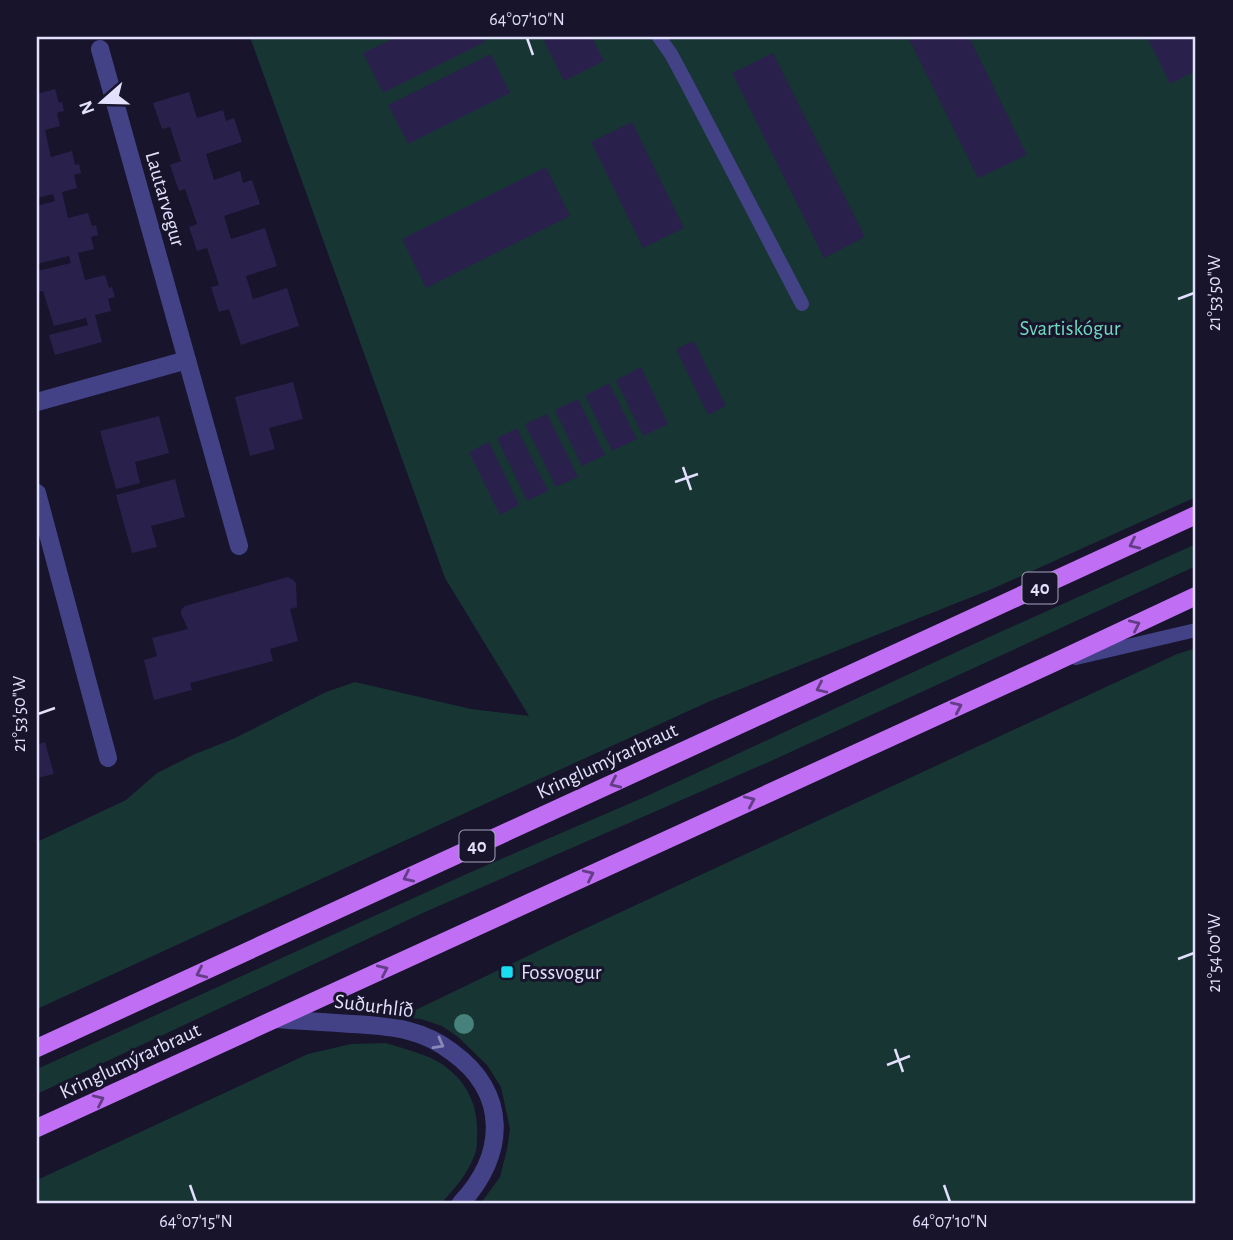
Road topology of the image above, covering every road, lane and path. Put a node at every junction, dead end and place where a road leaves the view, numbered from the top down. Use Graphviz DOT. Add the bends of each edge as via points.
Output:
graph roads {
  1 [pos="659,37"];
  2 [pos="100,49"];
  3 [pos="802,303"];
  4 [pos="187,360"];
  5 [pos="37,402"];
  6 [pos="37,493"];
  7 [pos="1196,515"];
  8 [pos="239,546"];
  9 [pos="1196,596"];
  10 [pos="1196,630"];
  11 [pos="1051,664"];
  12 [pos="108,758"];
  13 [pos="276,1019"];
  14 [pos="37,1048"];
  15 [pos="37,1128"];
  16 [pos="461,1203"];
  1 -- 3 [label="lane"];
  2 -- 4 [label="street, Lautarvegur"];
  4 -- 5 [label="street"];
  4 -- 8 [label="street, Lautarvegur"];
  6 -- 12 [label="street"];
  7 -- 14 [label="main road, Kringlumýrarbraut / 40, one-way"];
  11 -- 9 [label="main road, Kringlumýrarbraut, one-way"];
  10 -- 11 [label="lane"];
  13 -- 11 [label="main road, Kringlumýrarbraut, one-way"];
  15 -- 13 [label="main road, Kringlumýrarbraut, one-way"];
  13 -- 16 [label="street, Suðurhlíð, one-way" via="409,1031 460,1057 477,1074 495,1118 485,1170"];
}
